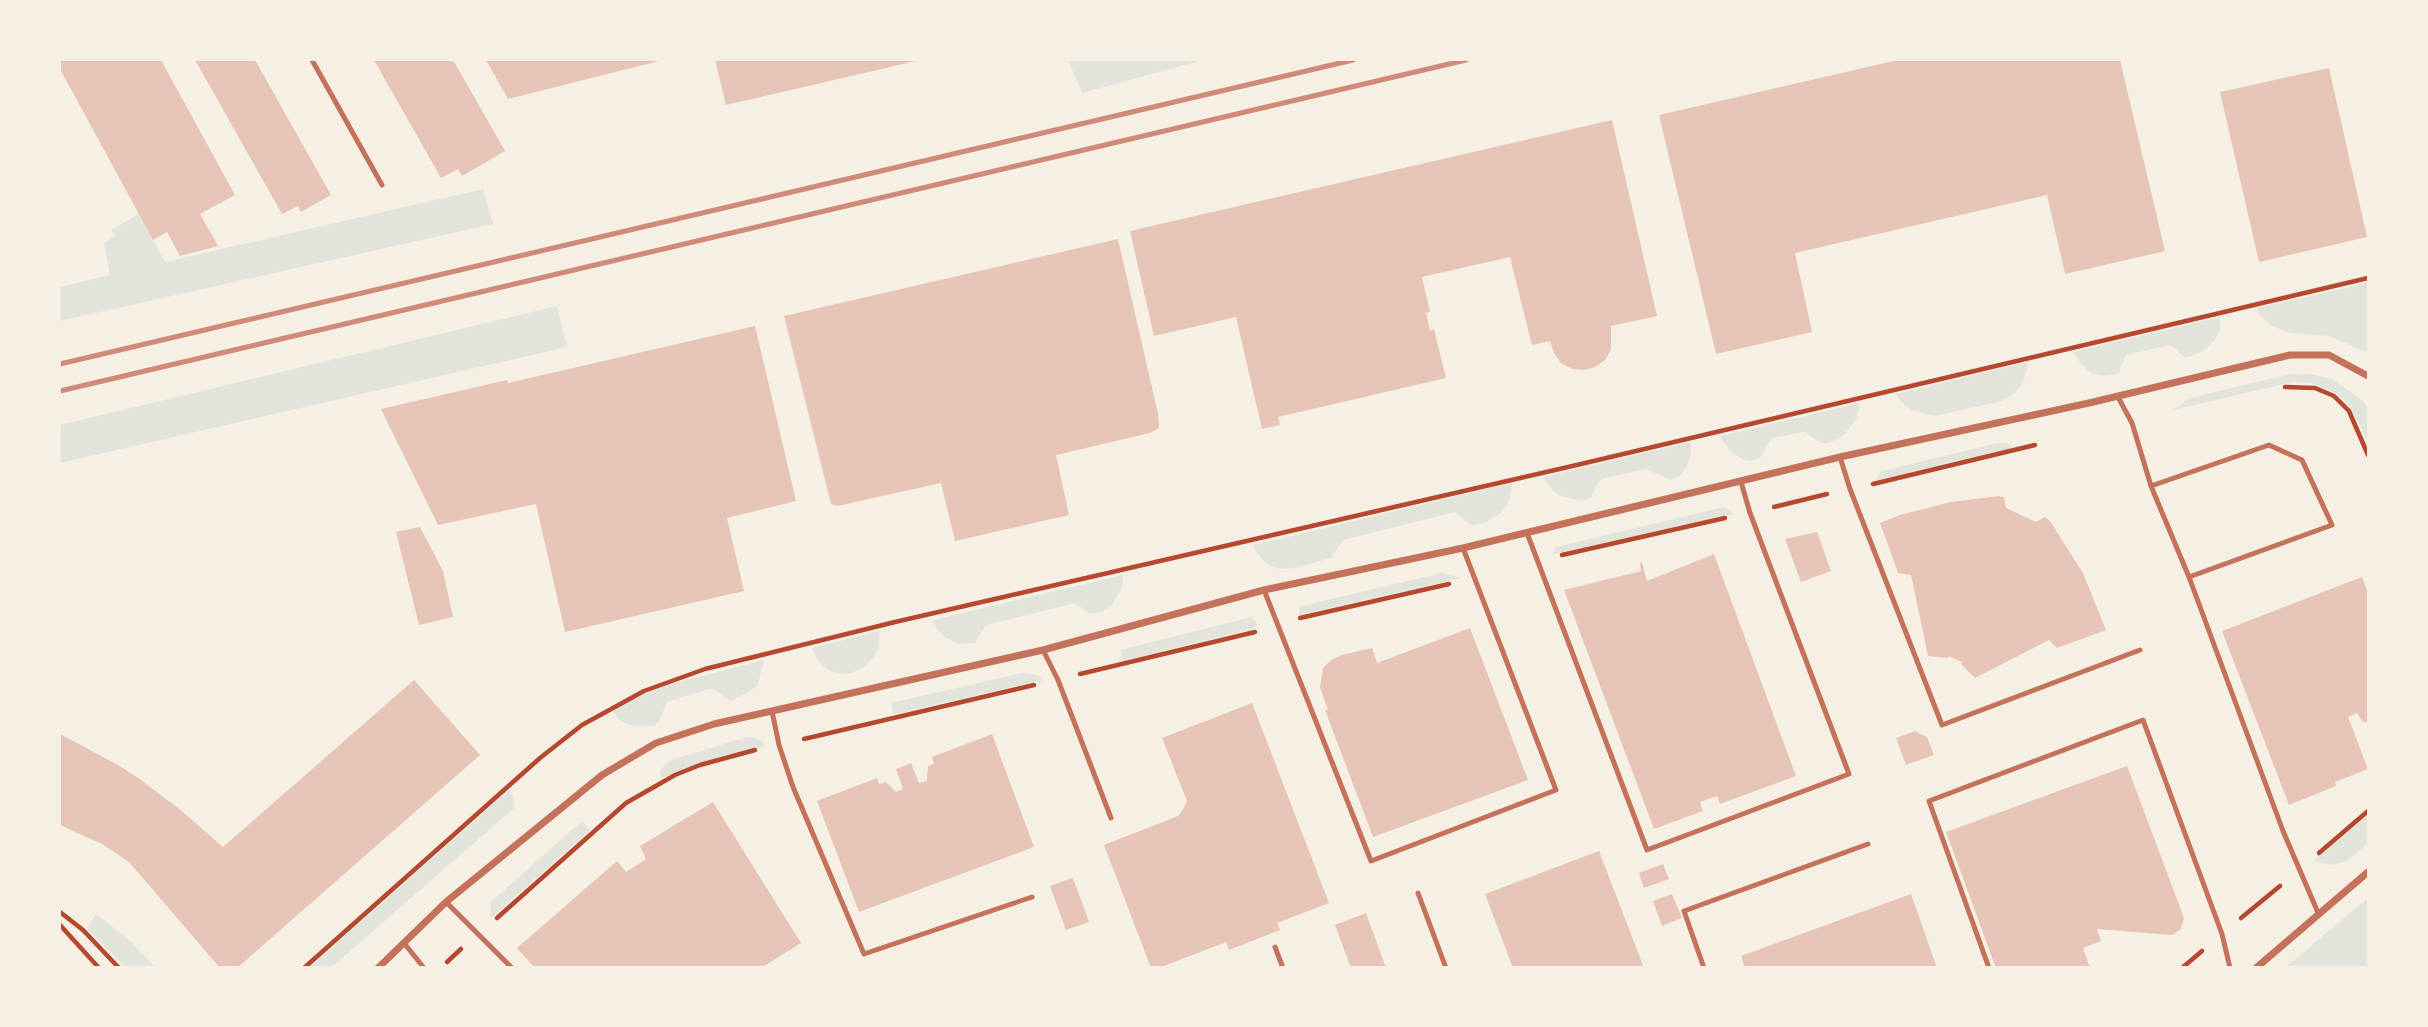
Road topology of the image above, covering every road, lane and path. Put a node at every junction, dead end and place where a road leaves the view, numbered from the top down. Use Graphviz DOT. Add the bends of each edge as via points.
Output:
graph roads {
  1 [pos="312,60"];
  2 [pos="382,185"];
  3 [pos="2368,278"];
  4 [pos="2368,376"];
  5 [pos="2278,388"];
  6 [pos="2118,397"];
  7 [pos="2037,444"];
  8 [pos="2368,455"];
  9 [pos="1840,457"];
  10 [pos="1741,482"];
  11 [pos="2151,485"];
  12 [pos="1850,489"];
  13 [pos="1750,513"];
  14 [pos="1527,533"];
  15 [pos="1463,548"];
  16 [pos="1539,561"];
  17 [pos="2189,577"];
  18 [pos="1475,578"];
  19 [pos="1264,590"];
  20 [pos="1276,624"];
  21 [pos="1043,650"];
  22 [pos="2140,650"];
  23 [pos="1058,680"];
  24 [pos="772,711"];
  25 [pos="779,745"];
  26 [pos="2368,811"];
  27 [pos="1111,818"];
  28 [pos="1868,844"];
  29 [pos="2300,869"];
  30 [pos="2368,872"];
  31 [pos="1418,893"];
  32 [pos="1032,897"];
  33 [pos="446,902"];
  34 [pos="60,912"];
  35 [pos="2319,915"];
  36 [pos="60,925"];
  37 [pos="479,933"];
  38 [pos="2222,934"];
  39 [pos="404,943"];
  40 [pos="1275,947"];
  41 [pos="99,968"];
  42 [pos="119,968"];
  43 [pos="304,968"];
  44 [pos="378,968"];
  45 [pos="425,968"];
  46 [pos="441,968"];
  47 [pos="512,968"];
  48 [pos="1283,968"];
  49 [pos="1446,968"];
  50 [pos="1704,968"];
  51 [pos="1989,968"];
  52 [pos="2182,968"];
  53 [pos="2230,968"];
  54 [pos="2256,968"];
  1 -- 2 [label="lane"];
  3 -- 43 [label="path" via="705,669 644,691 582,725"];
  4 -- 6 [label="street" via="2329,355 2290,355"];
  5 -- 8 [label="path" via="2315,388 2334,396 2349,411"];
  6 -- 9 [label="street"];
  6 -- 11 [label="lane" via="2132,423"];
  7 -- 12 [label="path"];
  9 -- 10 [label="street"];
  9 -- 12 [label="lane"];
  10 -- 13 [label="lane"];
  10 -- 14 [label="street"];
  11 -- 17 [label="lane"];
  11 -- 17 [label="lane" via="2269,446 2302,460 2332,525"];
  12 -- 13 [label="path"];
  12 -- 22 [label="lane" via="1942,725"];
  13 -- 16 [label="path"];
  13 -- 16 [label="lane" via="1849,774 1647,850"];
  14 -- 15 [label="street"];
  14 -- 16 [label="lane"];
  15 -- 18 [label="lane"];
  15 -- 19 [label="street"];
  17 -- 29 [label="lane"];
  18 -- 20 [label="path"];
  18 -- 20 [label="lane" via="1556,790 1371,861"];
  19 -- 20 [label="lane"];
  19 -- 21 [label="street"];
  20 -- 23 [label="path"];
  21 -- 23 [label="lane"];
  21 -- 24 [label="street"];
  23 -- 25 [label="path"];
  23 -- 27 [label="lane"];
  24 -- 25 [label="lane"];
  24 -- 33 [label="street" via="656,743 602,775"];
  25 -- 32 [label="lane" via="864,954"];
  25 -- 37 [label="path" via="700,765 638,796"];
  26 -- 29 [label="path"];
  28 -- 50 [label="lane" via="1684,911"];
  29 -- 35 [label="lane"];
  29 -- 38 [label="path"];
  30 -- 35 [label="street"];
  31 -- 49 [label="lane"];
  33 -- 37 [label="lane"];
  33 -- 39 [label="street"];
  34 -- 42 [label="path"];
  35 -- 54 [label="street"];
  36 -- 41 [label="path"];
  37 -- 46 [label="path"];
  37 -- 47 [label="lane"];
  38 -- 51 [label="lane" via="2143,720 1929,801"];
  38 -- 52 [label="path"];
  38 -- 53 [label="lane"];
  39 -- 44 [label="street"];
  39 -- 45 [label="lane"];
  40 -- 48 [label="lane"];
}
